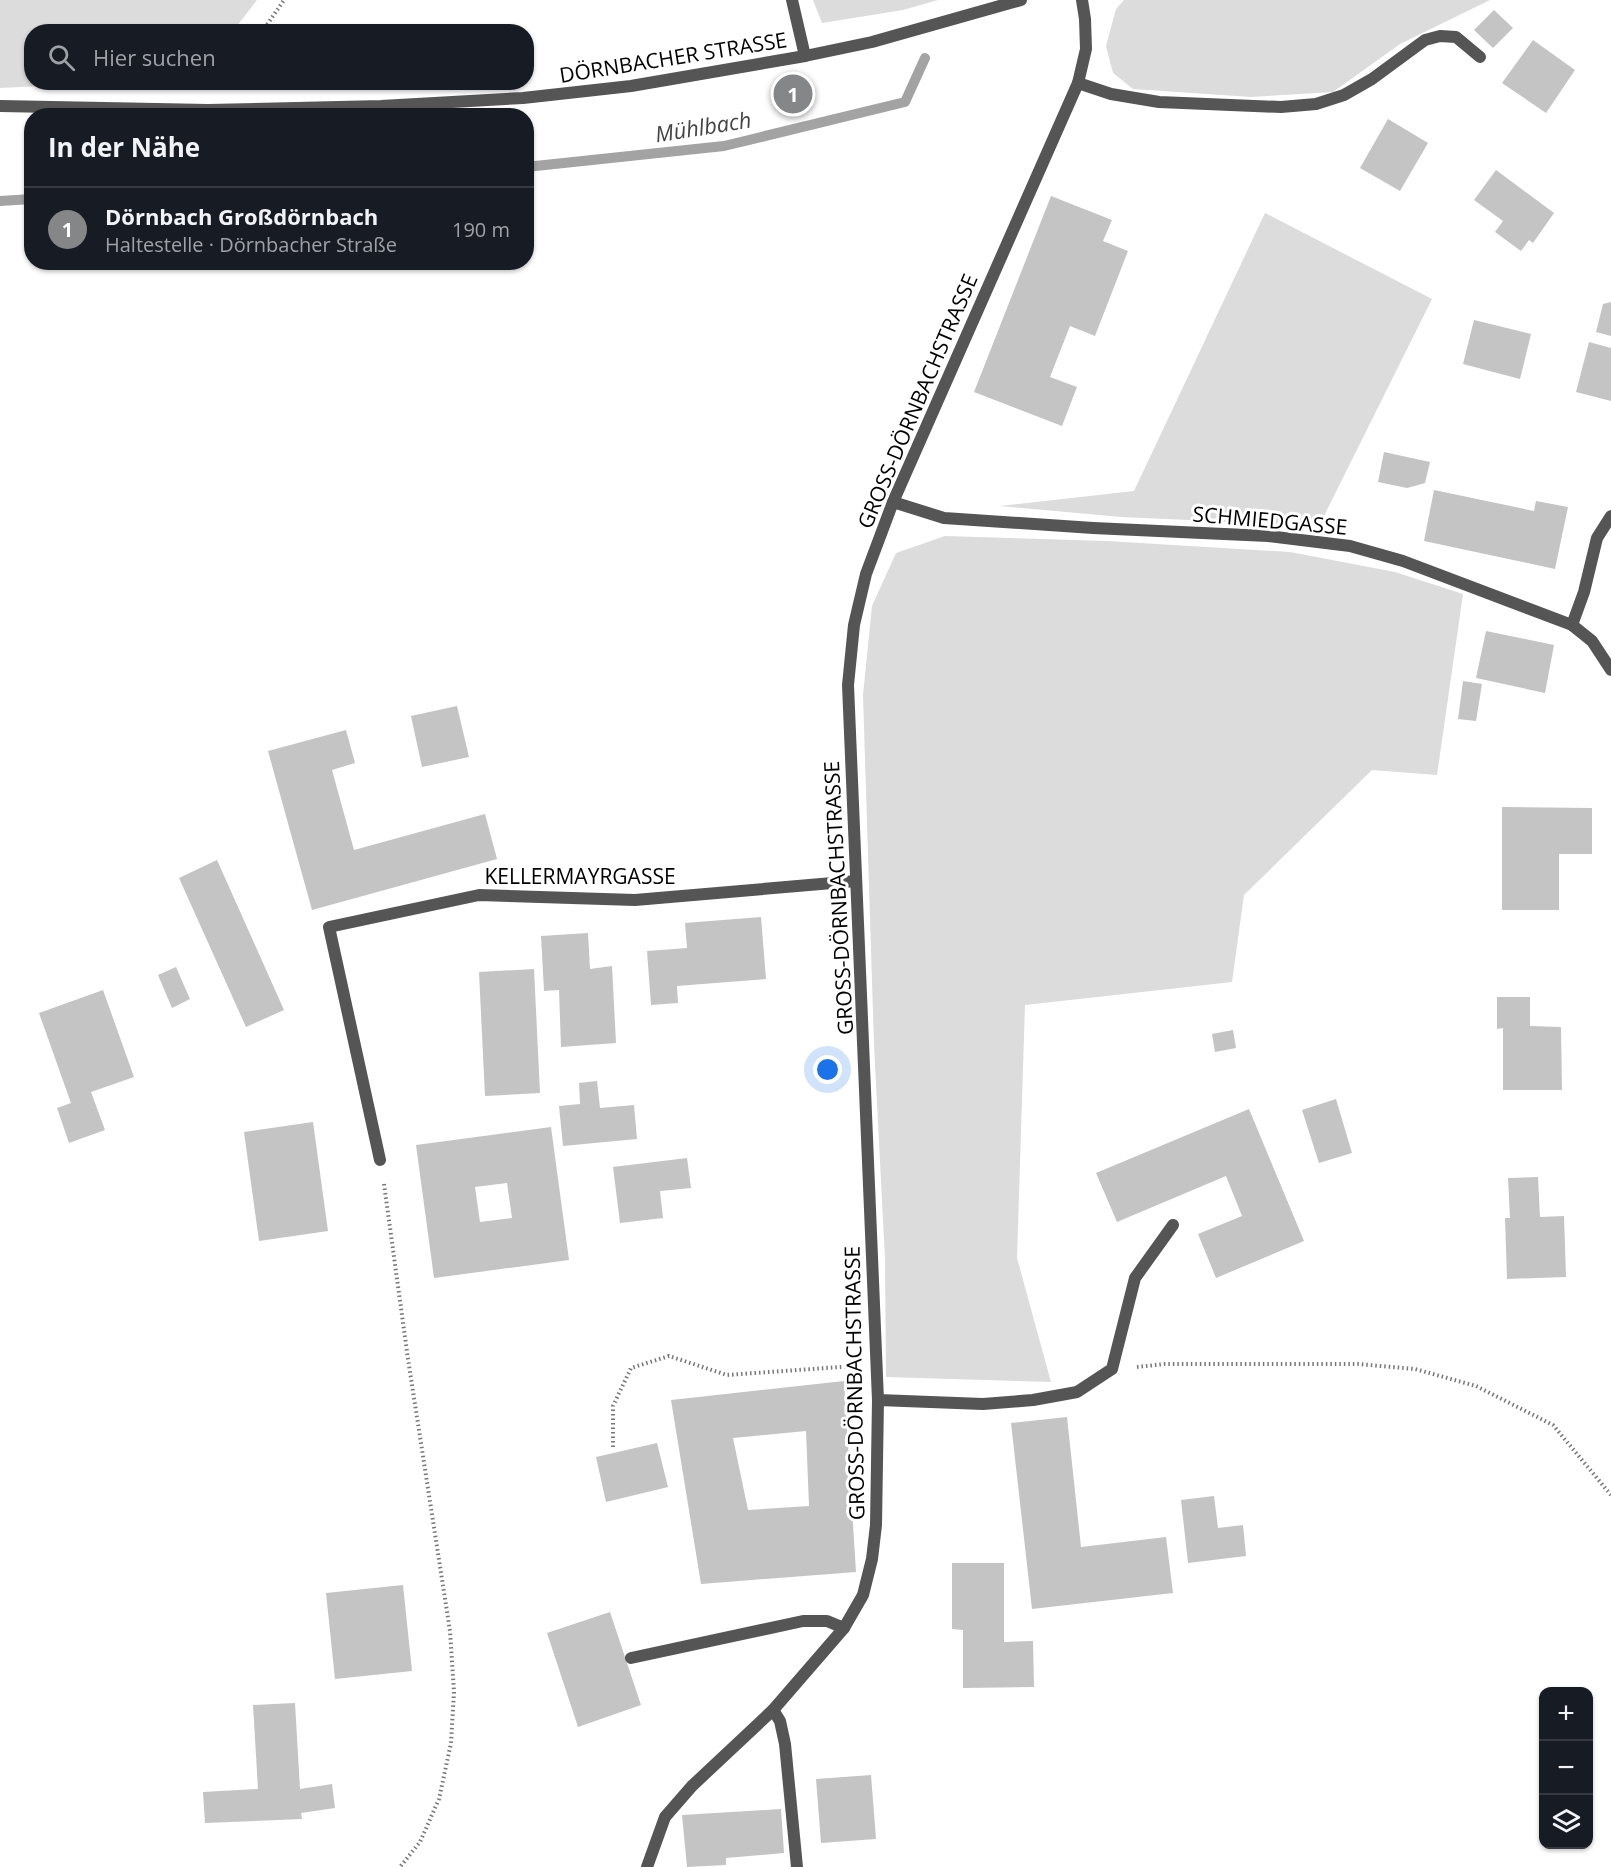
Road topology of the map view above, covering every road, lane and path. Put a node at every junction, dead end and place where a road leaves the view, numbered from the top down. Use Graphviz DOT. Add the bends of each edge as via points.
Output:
graph roads {
  1 [pos="284,0"];
  2 [pos="792,0"];
  3 [pos="1022,0"];
  4 [pos="1082,0"];
  5 [pos="268,24"];
  6 [pos="805,56"];
  7 [pos="1480,57"];
  8 [pos="1078,83"];
  9 [pos="0,106"];
  10 [pos="146,108"];
  11 [pos="273,108"];
  12 [pos="893,502"];
  13 [pos="1611,516"];
  14 [pos="1572,626"];
  15 [pos="1611,670"];
  16 [pos="856,881"];
  17 [pos="380,1160"];
  18 [pos="1173,1225"];
  19 [pos="876,1365"];
  20 [pos="1112,1369"];
  21 [pos="878,1400"];
  22 [pos="614,1447"];
  23 [pos="1611,1495"];
  24 [pos="844,1628"];
  25 [pos="631,1658"];
  26 [pos="773,1710"];
  27 [pos="399,1867"];
  28 [pos="647,1867"];
  29 [pos="797,1867"];
  1 -- 5 [label="path"];
  2 -- 6 [label="street"];
  3 -- 6 [label="street, DÖRNBACHER STRASSE" via="872,42"];
  4 -- 8 [label="street, GROSS-DÖRNBACHSTRASSE" via="1086,50"];
  6 -- 11 [label="street, DÖRNBACHER STRASSE" via="631,86 523,98"];
  7 -- 8 [label="street" via="1456,37 1440,36 1425,40 1344,95 1316,104 1281,107 1159,102 1111,94"];
  8 -- 12 [label="street, GROSS-DÖRNBACHSTRASSE"];
  9 -- 10 [label="street, DÖRNBACHER STRASSE"];
  12 -- 14 [label="street, SCHMIEDGASSE" via="944,518 1268,536 1350,546 1403,561"];
  12 -- 16 [label="street, GROSS-DÖRNBACHSTRASSE" via="866,574 854,625 848,685"];
  13 -- 14 [label="street" via="1597,538"];
  14 -- 15 [label="street, SCHMIEDGASSE" via="1592,641"];
  16 -- 17 [label="street, KELLERMAYRGASSE" via="635,900 479,895 329,927"];
  16 -- 19 [label="street, GROSS-DÖRNBACHSTRASSE"];
  17 -- 27 [label="path" via="450,1631 454,1692 451,1743 439,1799 420,1842"];
  18 -- 20 [label="street" via="1136,1278"];
  19 -- 21 [label="street, GROSS-DÖRNBACHSTRASSE"];
  19 -- 22 [label="path" via="727,1375 669,1356 640,1365 631,1368 613,1406"];
  20 -- 21 [label="street" via="1077,1392 1033,1400 983,1404"];
  20 -- 23 [label="path" via="1165,1364 1335,1364 1415,1369 1476,1386 1553,1425"];
  21 -- 24 [label="street, GROSS-DÖRNBACHSTRASSE" via="872,1559 863,1595"];
  24 -- 25 [label="street" via="827,1621 803,1621"];
  24 -- 26 [label="street, GROSS-DÖRNBACHSTRASSE"];
  26 -- 28 [label="street, GROSS-DÖRNBACHSTRASSE" via="692,1786 665,1817"];
  26 -- 29 [label="street" via="785,1744"];
}
